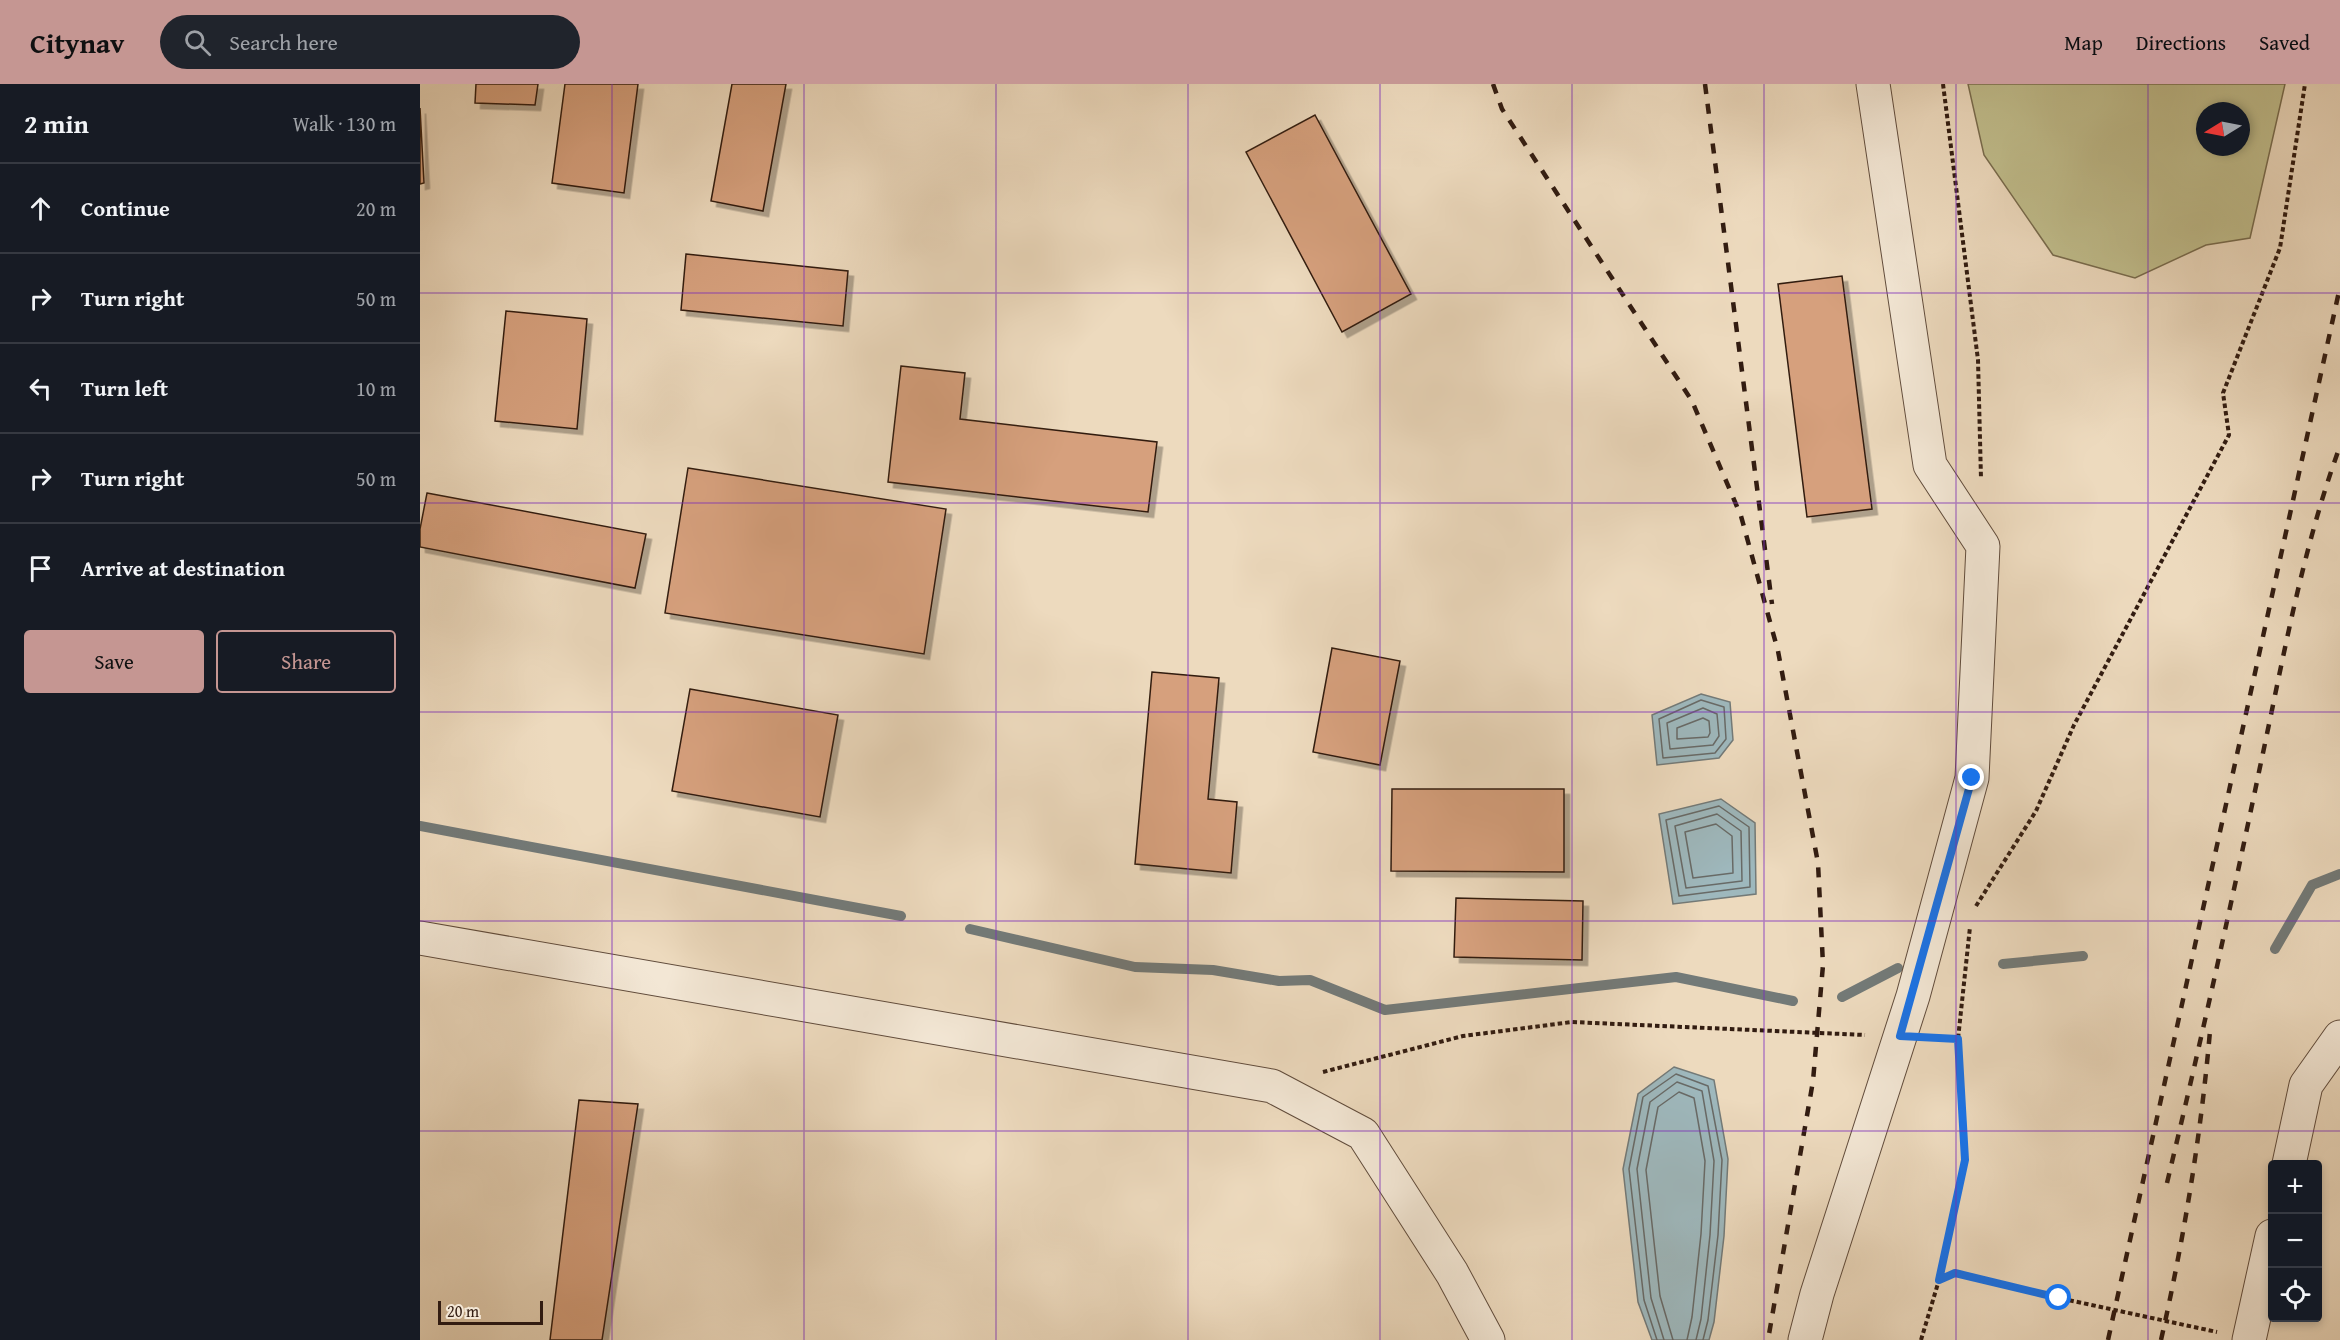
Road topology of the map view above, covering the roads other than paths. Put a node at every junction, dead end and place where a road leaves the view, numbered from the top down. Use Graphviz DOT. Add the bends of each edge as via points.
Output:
graph roads {
  1 [pos="1873,84"];
  2 [pos="420,938"];
  3 [pos="2340,1037"];
  4 [pos="2290,1160"];
  5 [pos="2268,1254"];
  6 [pos="1488,1340"];
  7 [pos="1805,1340"];
  8 [pos="2249,1340"];
  1 -- 7 [label="street" via="1930,465 1983,546 1972,778 1900,1036"];
  2 -- 6 [label="street" via="1272,1086 1363,1134 1452,1273"];
  3 -- 4 [label="street" via="2306,1086"];
  5 -- 8 [label="street"];
}
